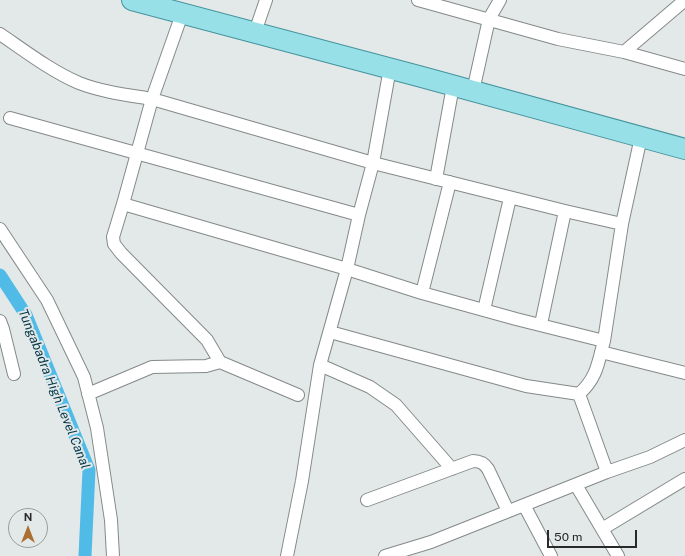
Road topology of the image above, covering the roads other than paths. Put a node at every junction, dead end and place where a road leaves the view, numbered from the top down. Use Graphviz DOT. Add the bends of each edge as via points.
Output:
graph roads {
  1 [pos="132,0"];
  2 [pos="266,0"];
  3 [pos="418,0"];
  4 [pos="500,0"];
  5 [pos="685,0"];
  6 [pos="438,3"];
  7 [pos="182,14"];
  8 [pos="489,19"];
  9 [pos="255,32"];
  10 [pos="0,34"];
  11 [pos="624,52"];
  12 [pos="390,68"];
  13 [pos="685,69"];
  14 [pos="453,86"];
  15 [pos="473,91"];
  16 [pos="152,99"];
  17 [pos="10,118"];
  18 [pos="641,137"];
  19 [pos="685,149"];
  20 [pos="136,154"];
  21 [pos="373,163"];
  22 [pos="436,179"];
  23 [pos="450,182"];
  24 [pos="510,198"];
  25 [pos="123,204"];
  26 [pos="565,212"];
  27 [pos="358,216"];
  28 [pos="622,224"];
  29 [pos="0,229"];
  30 [pos="346,269"];
  31 [pos="422,293"];
  32 [pos="484,310"];
  33 [pos="0,321"];
  34 [pos="541,324"];
  35 [pos="330,332"];
  36 [pos="603,347"];
  37 [pos="220,362"];
  38 [pos="320,365"];
  39 [pos="685,373"];
  40 [pos="14,374"];
  41 [pos="88,394"];
  42 [pos="579,394"];
  43 [pos="298,395"];
  44 [pos="685,440"];
  45 [pos="452,469"];
  46 [pos="607,472"];
  47 [pos="685,480"];
  48 [pos="576,485"];
  49 [pos="367,500"];
  50 [pos="524,505"];
  51 [pos="508,511"];
  52 [pos="602,529"];
  53 [pos="113,556"];
  54 [pos="287,556"];
  55 [pos="385,556"];
  56 [pos="551,556"];
  57 [pos="618,556"];
  1 -- 7 [label="main road"];
  2 -- 9 [label="street"];
  3 -- 6 [label="street"];
  4 -- 8 [label="street"];
  5 -- 11 [label="street"];
  6 -- 8 [label="street"];
  7 -- 9 [label="main road"];
  7 -- 16 [label="street"];
  8 -- 11 [label="street" via="558,39"];
  8 -- 15 [label="street"];
  9 -- 12 [label="main road"];
  10 -- 16 [label="street" via="44,64 80,83"];
  11 -- 13 [label="street"];
  12 -- 14 [label="main road"];
  12 -- 21 [label="street"];
  14 -- 15 [label="main road"];
  14 -- 22 [label="street"];
  15 -- 18 [label="main road"];
  16 -- 20 [label="street"];
  16 -- 21 [label="street"];
  17 -- 20 [label="street"];
  18 -- 19 [label="main road"];
  18 -- 28 [label="street"];
  20 -- 25 [label="street"];
  20 -- 27 [label="street"];
  21 -- 22 [label="street"];
  21 -- 27 [label="street"];
  22 -- 23 [label="street"];
  23 -- 24 [label="street"];
  23 -- 31 [label="street"];
  24 -- 26 [label="street"];
  24 -- 32 [label="street"];
  25 -- 30 [label="street"];
  25 -- 37 [label="street" via="113,237 114,244 207,340"];
  26 -- 28 [label="street"];
  26 -- 34 [label="street"];
  27 -- 30 [label="street"];
  28 -- 36 [label="street"];
  29 -- 41 [label="street" via="47,300 84,377"];
  30 -- 31 [label="street"];
  30 -- 35 [label="street"];
  31 -- 32 [label="street"];
  32 -- 34 [label="street"];
  33 -- 40 [label="street"];
  34 -- 36 [label="street"];
  35 -- 38 [label="street"];
  35 -- 42 [label="street" via="526,386"];
  36 -- 39 [label="street"];
  36 -- 42 [label="street" via="594,376"];
  37 -- 41 [label="street" via="206,366 152,367"];
  37 -- 43 [label="street"];
  38 -- 45 [label="street" via="370,387 396,405"];
  38 -- 54 [label="street" via="302,481"];
  41 -- 53 [label="street" via="98,436 111,520"];
  42 -- 46 [label="street"];
  44 -- 46 [label="street" via="650,457"];
  45 -- 49 [label="street"];
  45 -- 51 [label="street" via="473,461 485,465"];
  46 -- 48 [label="street"];
  47 -- 52 [label="street"];
  48 -- 50 [label="street"];
  48 -- 52 [label="street"];
  50 -- 51 [label="street"];
  50 -- 56 [label="street"];
  51 -- 55 [label="street" via="431,542"];
  52 -- 57 [label="street"];
}
